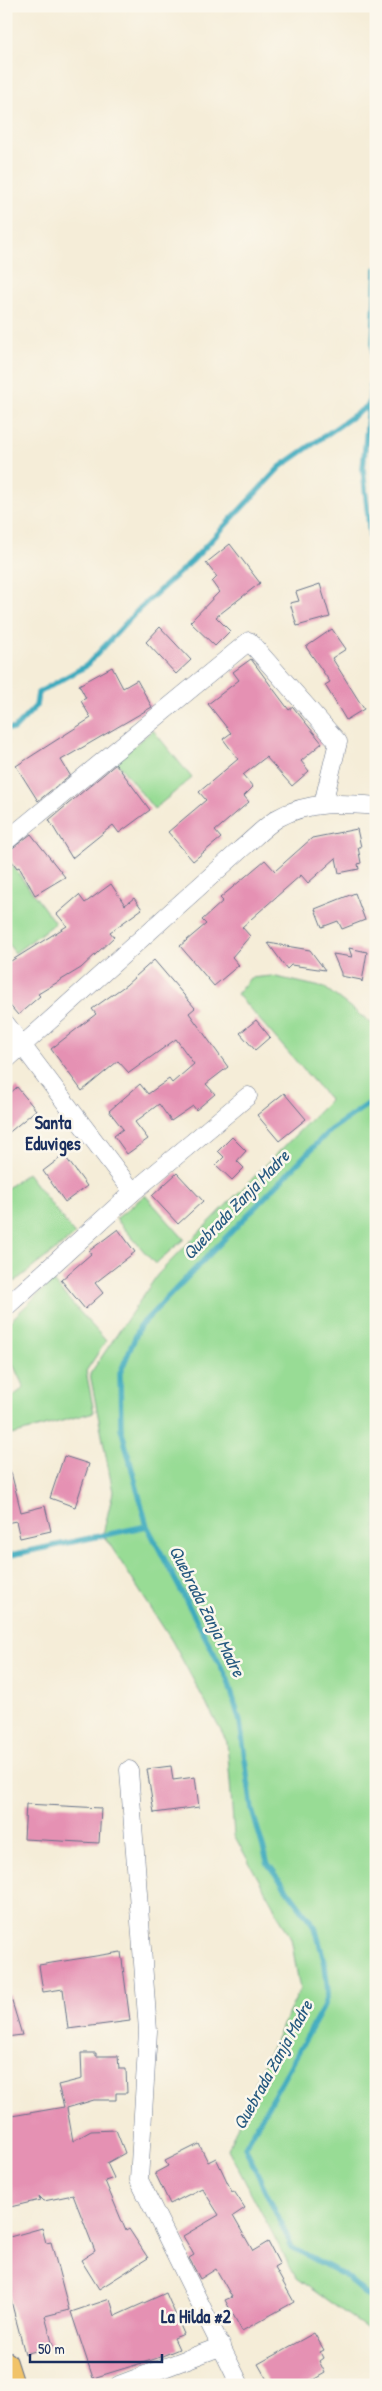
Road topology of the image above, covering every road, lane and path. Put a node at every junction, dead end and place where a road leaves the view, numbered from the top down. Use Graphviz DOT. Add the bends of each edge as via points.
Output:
graph roads {
  1 [pos="323,804"];
  2 [pos="376,806"];
  3 [pos="6,841"];
  4 [pos="6,1024"];
  5 [pos="22,1046"];
  6 [pos="6,1060"];
  7 [pos="248,1096"];
  8 [pos="133,1192"];
  9 [pos="6,1307"];
  10 [pos="129,1770"];
  11 [pos="222,2346"];
  12 [pos="6,2363"];
  13 [pos="14,2385"];
  14 [pos="119,2385"];
  15 [pos="240,2385"];
  1 -- 2 [label="street"];
  1 -- 3 [label="street" via="338,742 249,641"];
  1 -- 5 [label="street" via="278,818"];
  4 -- 5 [label="street"];
  5 -- 6 [label="street"];
  5 -- 8 [label="street"];
  7 -- 8 [label="street"];
  8 -- 9 [label="street"];
  10 -- 11 [label="street" via="148,2031 140,2180"];
  11 -- 14 [label="street"];
  11 -- 15 [label="street"];
  12 -- 13 [label="main road"];
}
